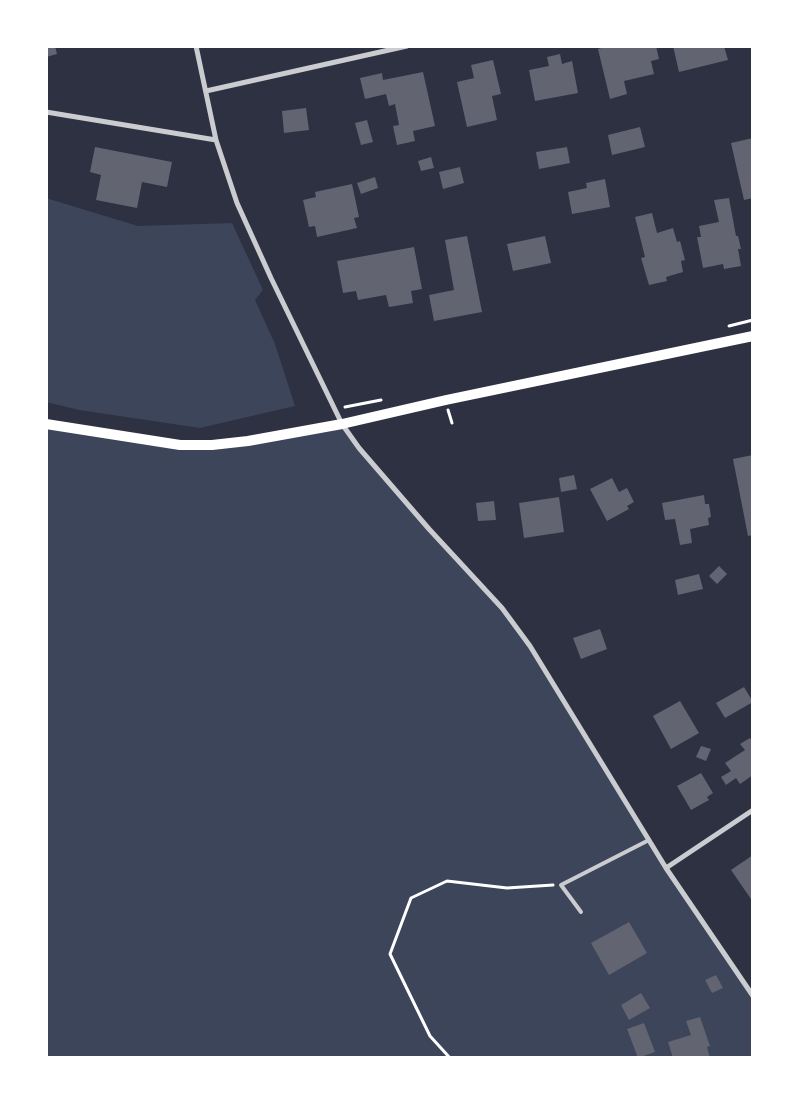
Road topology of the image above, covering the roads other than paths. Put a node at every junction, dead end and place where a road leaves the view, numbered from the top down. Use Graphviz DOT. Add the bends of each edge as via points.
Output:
graph roads {
  1 [pos="196,46"];
  2 [pos="407,46"];
  3 [pos="206,91"];
  4 [pos="46,112"];
  5 [pos="216,140"];
  6 [pos="753,336"];
  7 [pos="46,424"];
  8 [pos="342,424"];
  9 [pos="753,810"];
  10 [pos="649,840"];
  11 [pos="666,868"];
  12 [pos="581,912"];
  13 [pos="753,996"];
  1 -- 3 [label="street"];
  2 -- 3 [label="street"];
  3 -- 5 [label="street"];
  4 -- 5 [label="street"];
  5 -- 8 [label="street" via="237,203"];
  6 -- 8 [label="main road"];
  7 -- 8 [label="main road" via="180,445 212,445 248,442"];
  8 -- 10 [label="street" via="515,625"];
  9 -- 11 [label="street"];
  10 -- 11 [label="street"];
  10 -- 12 [label="lane" via="562,885"];
  11 -- 13 [label="street"];
}
